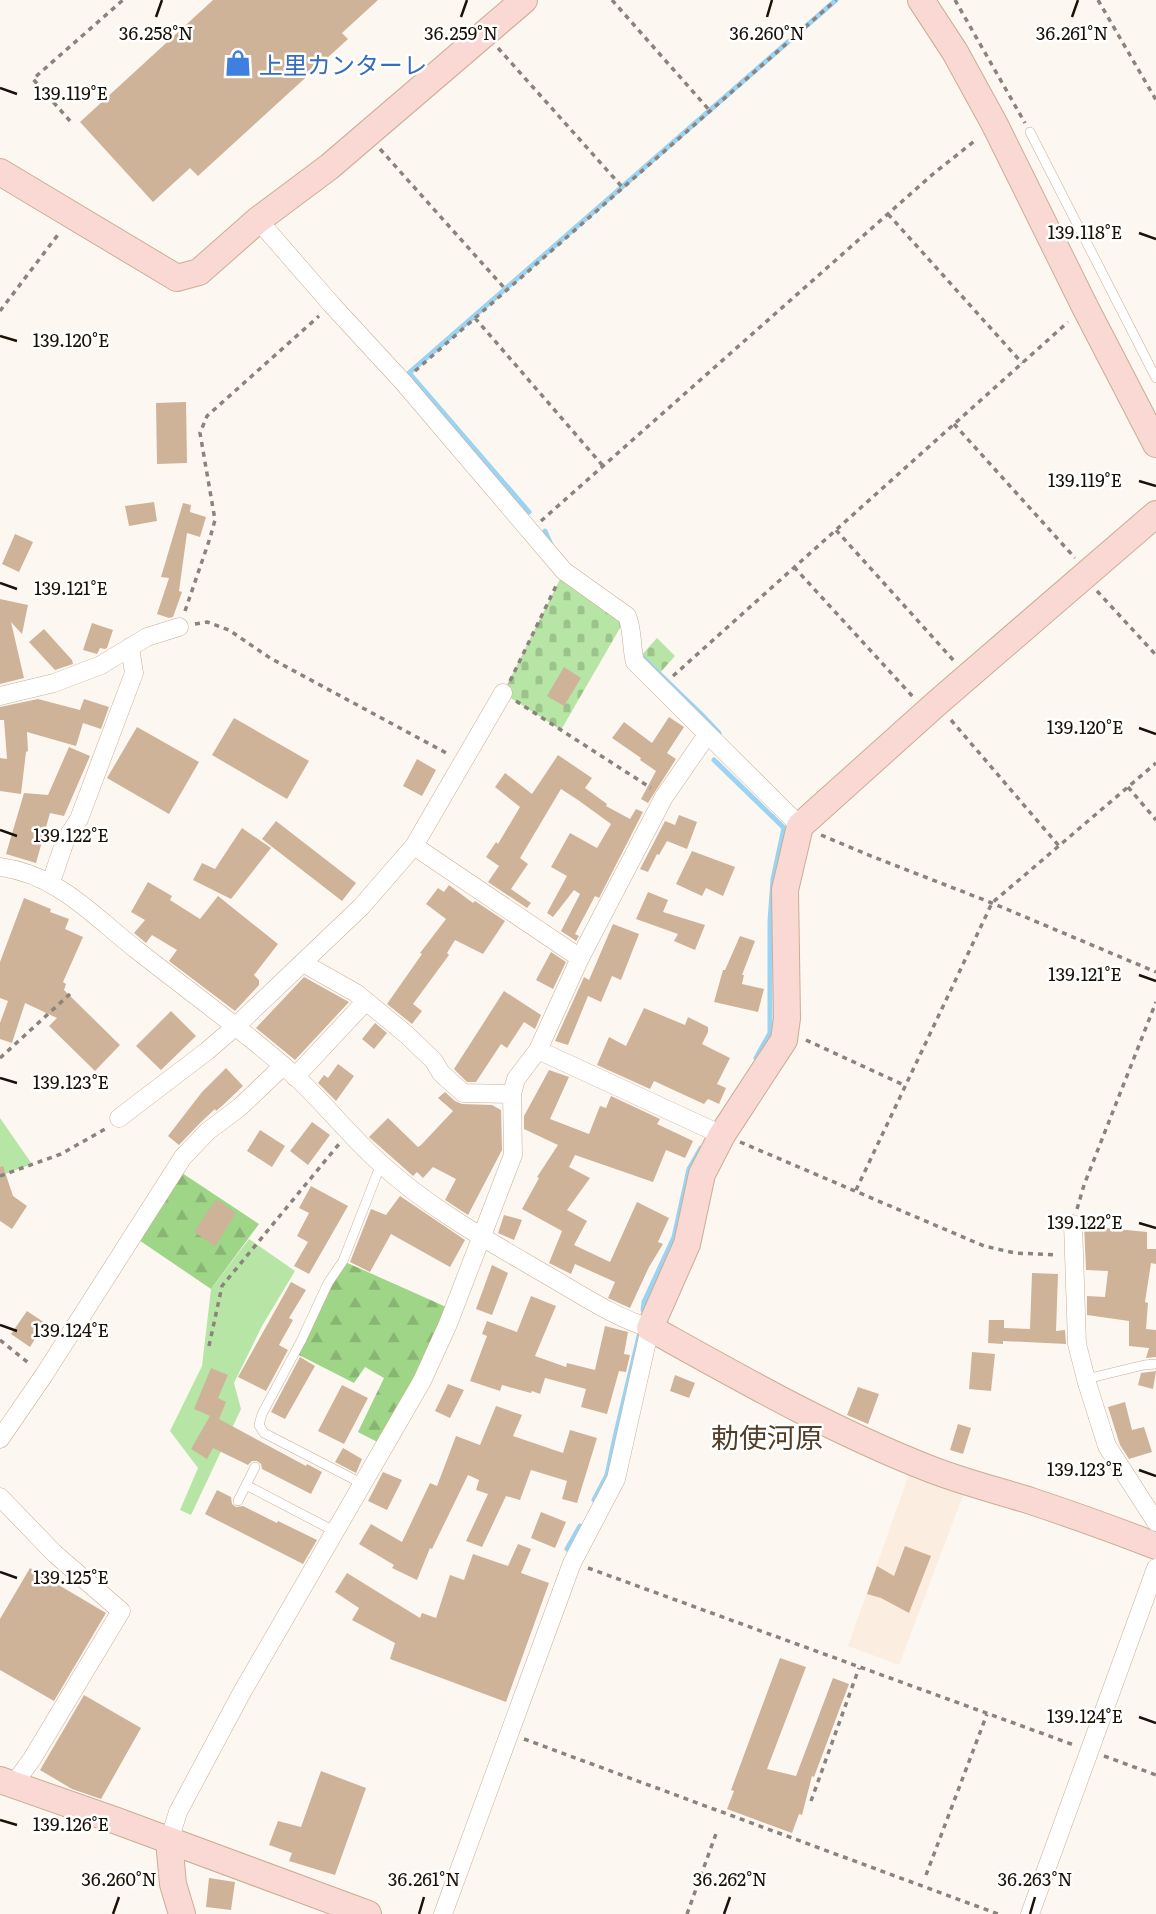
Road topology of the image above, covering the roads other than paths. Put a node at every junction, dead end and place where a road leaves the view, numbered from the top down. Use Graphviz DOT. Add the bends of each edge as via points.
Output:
graph roads {
  1 [pos="524,0"];
  2 [pos="921,0"];
  3 [pos="1030,132"];
  4 [pos="0,172"];
  5 [pos="258,220"];
  6 [pos="1156,378"];
  7 [pos="1156,444"];
  8 [pos="1156,513"];
  9 [pos="179,627"];
  10 [pos="130,647"];
  11 [pos="503,693"];
  12 [pos="0,696"];
  13 [pos="707,735"];
  14 [pos="800,826"];
  15 [pos="414,846"];
  16 [pos="0,867"];
  17 [pos="51,882"];
  18 [pos="580,958"];
  19 [pos="303,963"];
  20 [pos="366,1001"];
  21 [pos="236,1027"];
  22 [pos="538,1049"];
  23 [pos="289,1072"];
  24 [pos="512,1094"];
  25 [pos="119,1118"];
  26 [pos="722,1135"];
  27 [pos="381,1164"];
  28 [pos="1073,1224"];
  29 [pos="481,1237"];
  30 [pos="650,1328"];
  31 [pos="1156,1364"];
  32 [pos="1086,1378"];
  33 [pos="0,1439"];
  34 [pos="255,1467"];
  35 [pos="363,1484"];
  36 [pos="246,1485"];
  37 [pos="0,1497"];
  38 [pos="238,1501"];
  39 [pos="1156,1522"];
  40 [pos="336,1532"];
  41 [pos="1156,1546"];
  42 [pos="1156,1568"];
  43 [pos="7,1782"];
  44 [pos="169,1841"];
  45 [pos="182,1914"];
  46 [pos="368,1914"];
  47 [pos="443,1914"];
  48 [pos="1030,1914"];
  1 -- 5 [label="street" via="329,167"];
  2 -- 7 [label="street" via="996,124"];
  3 -- 6 [label="lane"];
  4 -- 5 [label="street" via="177,278 199,272"];
  5 -- 13 [label="street" via="564,571 627,616 635,662"];
  8 -- 14 [label="street"];
  9 -- 10 [label="street"];
  10 -- 12 [label="street" via="54,683"];
  10 -- 17 [label="street" via="134,673"];
  11 -- 15 [label="street"];
  13 -- 14 [label="street"];
  13 -- 18 [label="street" via="664,796"];
  14 -- 26 [label="street" via="785,890 784,1040"];
  15 -- 18 [label="street"];
  15 -- 19 [label="street" via="361,907"];
  16 -- 17 [label="street"];
  17 -- 21 [label="street"];
  18 -- 22 [label="street"];
  19 -- 20 [label="street"];
  19 -- 21 [label="street"];
  20 -- 23 [label="street"];
  20 -- 24 [label="street" via="464,1093"];
  21 -- 23 [label="street"];
  21 -- 25 [label="street"];
  22 -- 24 [label="street" via="516,1079"];
  22 -- 26 [label="street"];
  23 -- 27 [label="street"];
  23 -- 33 [label="street" via="208,1131 183,1157"];
  24 -- 29 [label="street" via="513,1155"];
  26 -- 30 [label="street" via="702,1174 687,1244"];
  27 -- 29 [label="street"];
  27 -- 35 [label="lane" via="343,1261 259,1425 264,1433"];
  28 -- 32 [label="street" via="1077,1344"];
  29 -- 30 [label="street" via="583,1296"];
  29 -- 35 [label="street" via="422,1381"];
  30 -- 41 [label="street" via="863,1441 947,1475"];
  30 -- 47 [label="street" via="616,1479 572,1563"];
  31 -- 32 [label="lane"];
  32 -- 39 [label="street" via="1107,1446"];
  34 -- 36 [label="lane"];
  35 -- 40 [label="street"];
  36 -- 38 [label="lane"];
  36 -- 40 [label="lane"];
  37 -- 43 [label="street" via="55,1554 121,1611 39,1747"];
  40 -- 44 [label="street" via="241,1694 178,1812"];
  42 -- 48 [label="street"];
  43 -- 44 [label="street"];
  44 -- 45 [label="street" via="173,1884"];
  44 -- 46 [label="street"];
}
